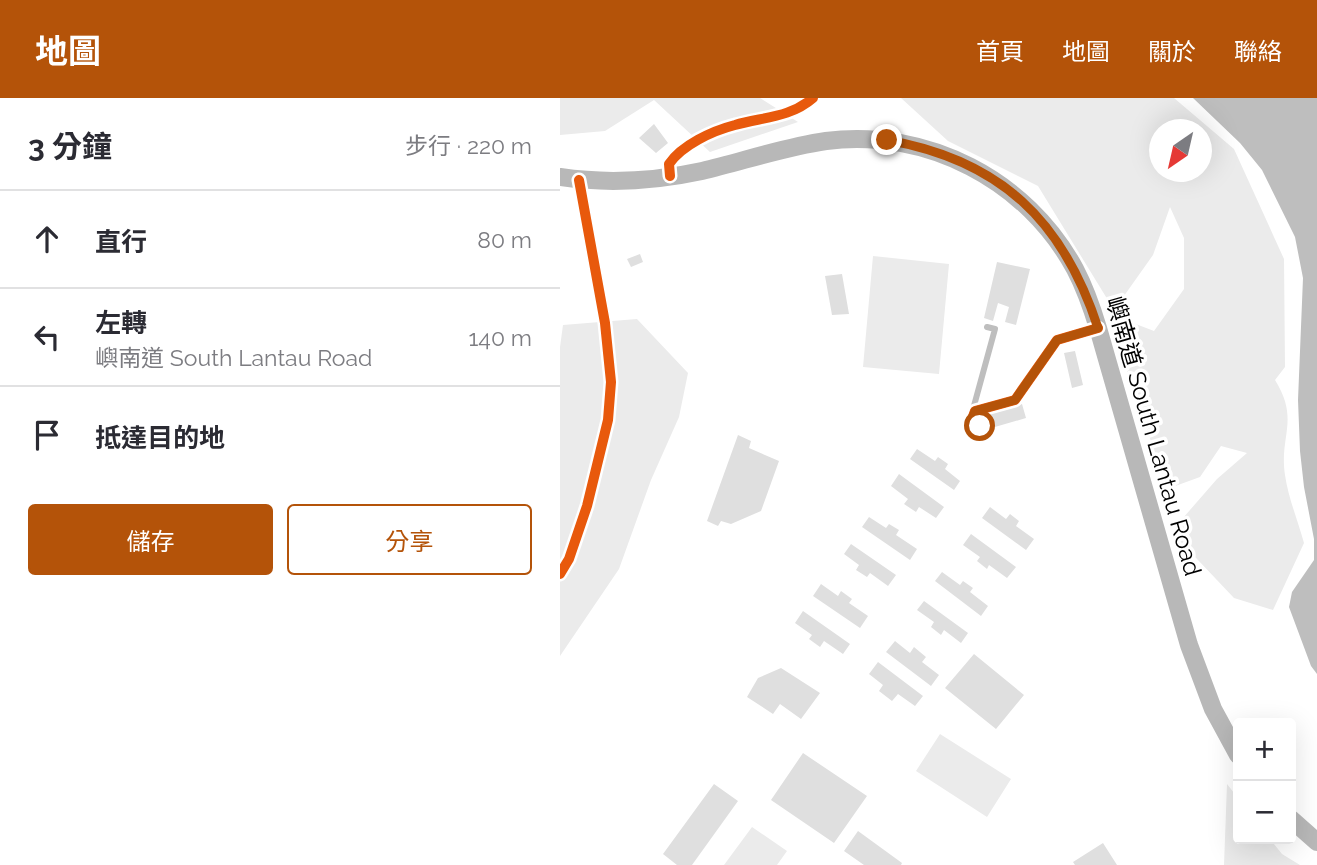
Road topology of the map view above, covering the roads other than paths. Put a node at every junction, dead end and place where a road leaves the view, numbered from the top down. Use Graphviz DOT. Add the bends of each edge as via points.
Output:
graph roads {
  1 [pos="813,98"];
  2 [pos="670,176"];
  3 [pos="560,177"];
  4 [pos="579,180"];
  5 [pos="987,327"];
  6 [pos="1098,328"];
  7 [pos="975,425"];
  8 [pos="560,574"];
  9 [pos="1233,746"];
  10 [pos="1296,823"];
  11 [pos="1317,842"];
  1 -- 2 [label="street" via="779,117 734,125 690,145 674,156"];
  2 -- 4 [label="main road, 嶼南道 South Lantau Road"];
  2 -- 6 [label="main road, 嶼南道 South Lantau Road" via="838,140 887,140 947,156 996,181 1038,217 1075,268"];
  3 -- 4 [label="main road, 嶼南道 South Lantau Road"];
  4 -- 8 [label="street" via="611,382 608,421 587,506"];
  5 -- 7 [label="lane" via="995,329 973,406"];
  6 -- 7 [label="street" via="1057,340 1015,400 975,411"];
  6 -- 9 [label="main road, 嶼南道 South Lantau Road" via="1189,645 1213,709"];
  10 -- 11 [label="main road"];
}
